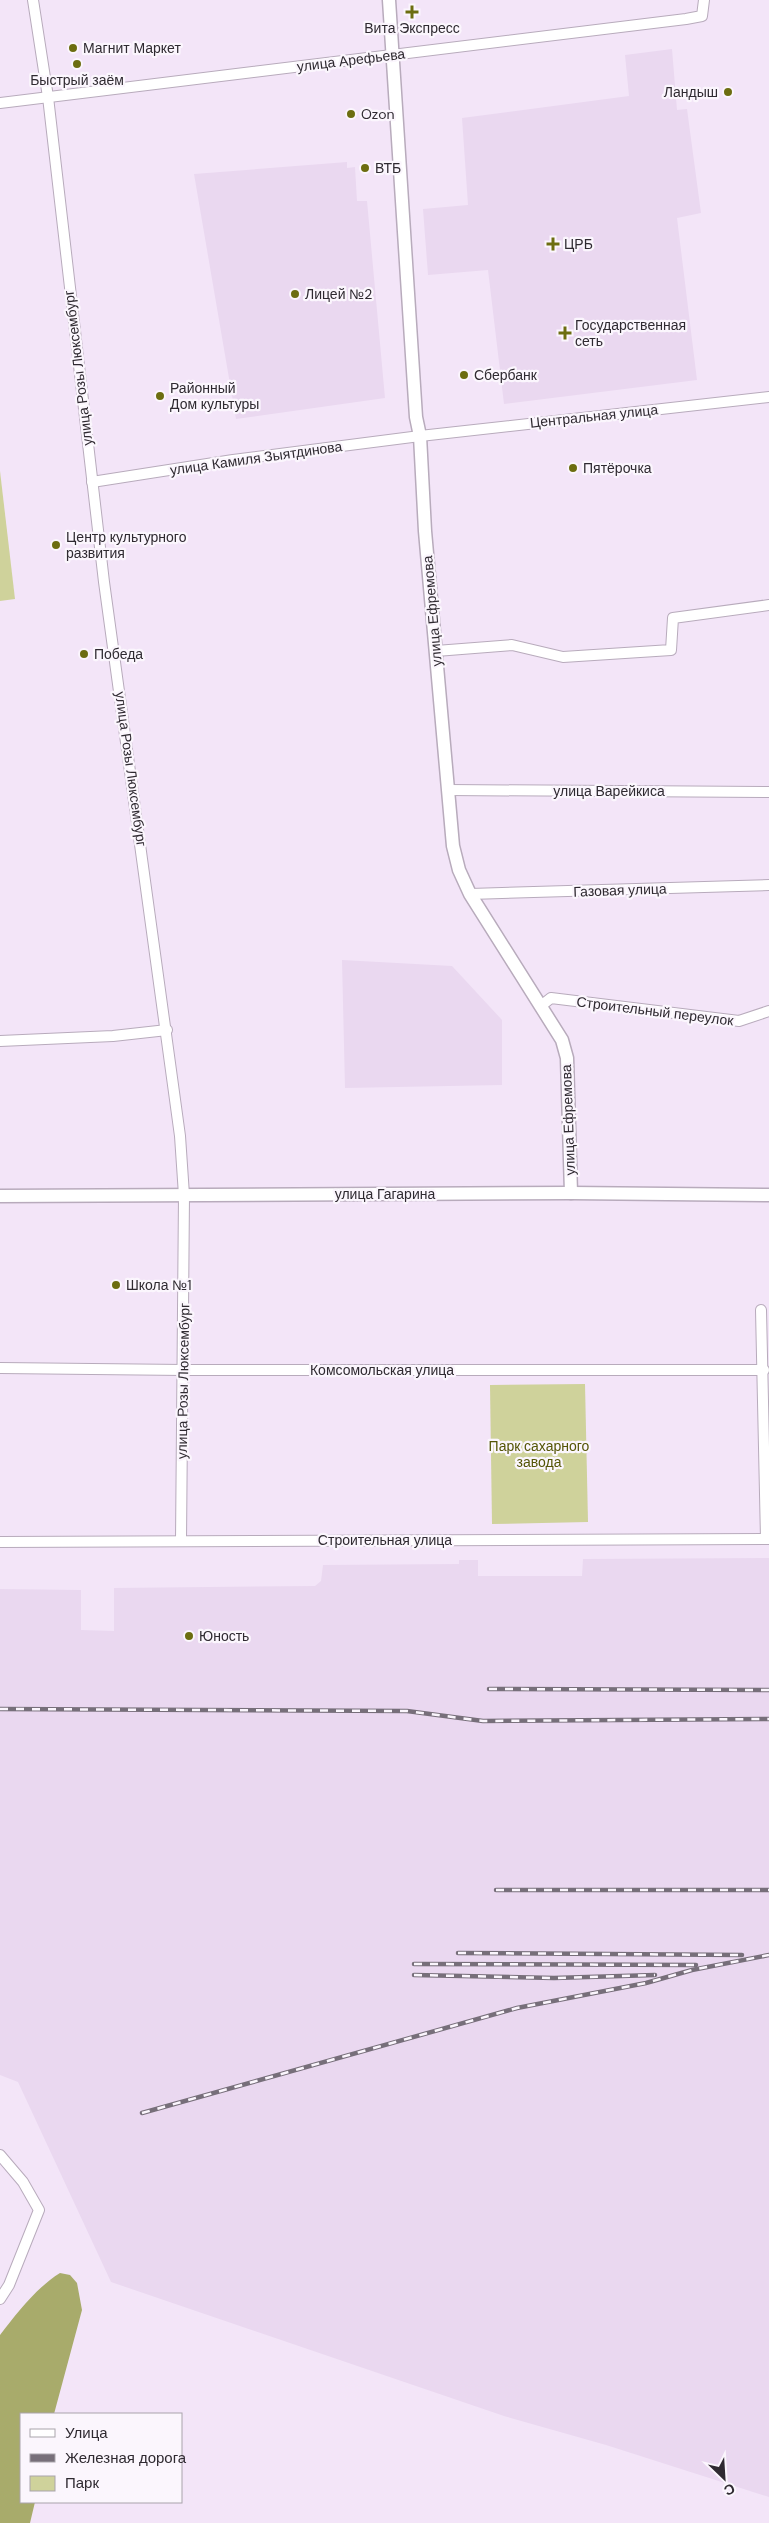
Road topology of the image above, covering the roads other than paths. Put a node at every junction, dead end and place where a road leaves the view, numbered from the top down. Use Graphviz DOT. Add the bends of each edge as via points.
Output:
graph roads {
  1 [pos="33,0"];
  2 [pos="389,0"];
  3 [pos="704,0"];
  4 [pos="392,55"];
  5 [pos="48,97"];
  6 [pos="0,103"];
  7 [pos="769,397"];
  8 [pos="420,436"];
  9 [pos="92,482"];
  10 [pos="769,605"];
  11 [pos="436,651"];
  12 [pos="448,790"];
  13 [pos="769,792"];
  14 [pos="769,885"];
  15 [pos="470,894"];
  16 [pos="542,1005"];
  17 [pos="769,1011"];
  18 [pos="167,1030"];
  19 [pos="0,1041"];
  20 [pos="571,1192"];
  21 [pos="184,1195"];
  22 [pos="769,1195"];
  23 [pos="0,1196"];
  24 [pos="761,1310"];
  25 [pos="0,1368"];
  26 [pos="184,1370"];
  27 [pos="764,1370"];
  28 [pos="768,1539"];
  29 [pos="181,1541"];
  30 [pos="0,1542"];
  31 [pos="0,2155"];
  32 [pos="0,2300"];
  1 -- 5 [label="street, улица Розы Люксембург"];
  2 -- 4 [label="street, улица Ефремова"];
  3 -- 4 [label="street, улица Арефьева" via="702,16"];
  4 -- 5 [label="street, улица Арефьева"];
  4 -- 8 [label="street, улица Ефремова" via="416,417"];
  5 -- 6 [label="street, улица Арефьева"];
  5 -- 9 [label="street, улица Розы Люксембург"];
  7 -- 8 [label="street, Центральная улица"];
  8 -- 9 [label="street, улица Камиля Зыятдинова"];
  8 -- 11 [label="street, улица Ефремова"];
  9 -- 18 [label="street, улица Розы Люксембург"];
  10 -- 11 [label="street" via="673,618 670,650 563,656 512,645"];
  11 -- 12 [label="street, улица Ефремова"];
  12 -- 13 [label="street, улица Варейкиса"];
  12 -- 15 [label="street, улица Ефремова" via="453,846"];
  14 -- 15 [label="street, Газовая улица"];
  15 -- 16 [label="street, улица Ефремова"];
  16 -- 17 [label="street, Строительный переулок" via="551,998 738,1021"];
  16 -- 20 [label="street, улица Ефремова" via="562,1040 567,1058"];
  18 -- 19 [label="street" via="84,1038"];
  18 -- 21 [label="street, улица Розы Люксембург"];
  20 -- 21 [label="street, улица Гагарина"];
  20 -- 22 [label="street, улица Гагарина"];
  21 -- 23 [label="street, улица Гагарина"];
  21 -- 26 [label="street, улица Розы Люксембург"];
  24 -- 27 [label="street"];
  25 -- 26 [label="street, Комсомольская улица"];
  26 -- 27 [label="street, Комсомольская улица"];
  26 -- 29 [label="street, улица Розы Люксембург"];
  27 -- 28 [label="street"];
  28 -- 29 [label="street, Строительная улица"];
  29 -- 30 [label="street, Строительная улица"];
  31 -- 32 [label="street" via="23,2182 39,2210"];
}
